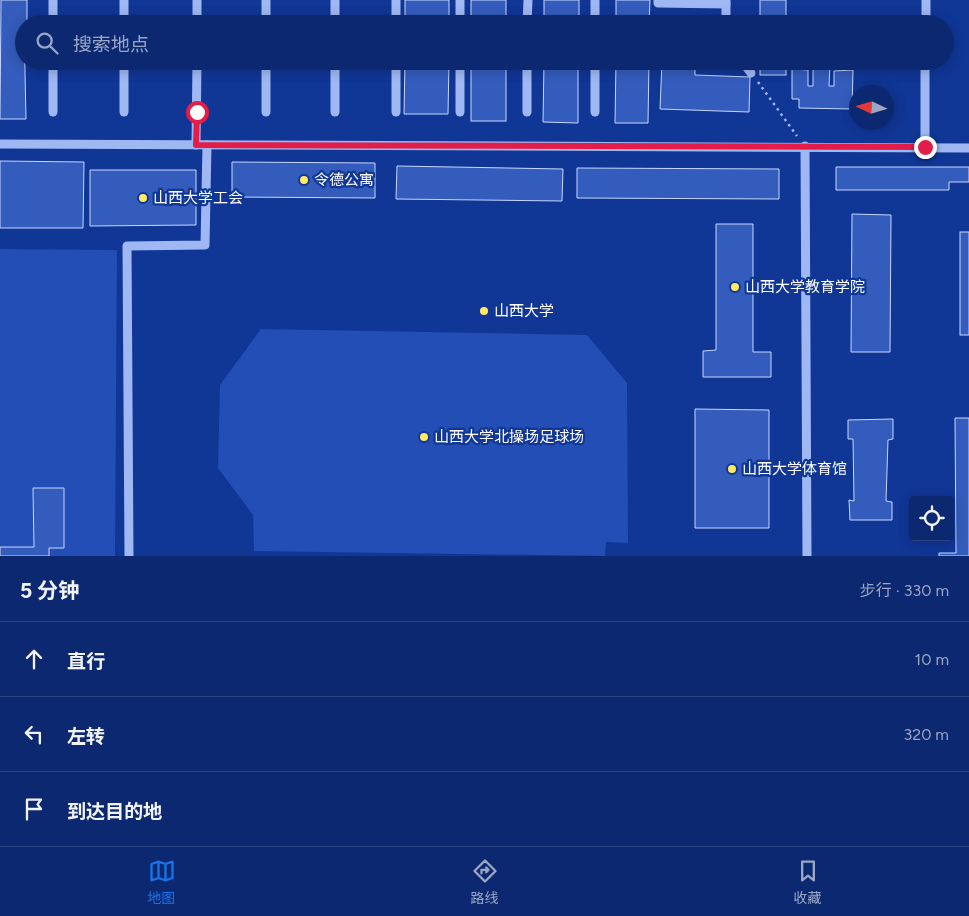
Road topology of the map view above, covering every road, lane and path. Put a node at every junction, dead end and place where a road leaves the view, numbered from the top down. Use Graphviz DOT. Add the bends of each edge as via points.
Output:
graph roads {
  1 [pos="53,0"];
  2 [pos="124,0"];
  3 [pos="197,0"];
  4 [pos="266,0"];
  5 [pos="335,0"];
  6 [pos="396,0"];
  7 [pos="460,0"];
  8 [pos="528,0"];
  9 [pos="595,0"];
  10 [pos="658,0"];
  11 [pos="926,0"];
  12 [pos="726,2"];
  13 [pos="53,15"];
  14 [pos="124,15"];
  15 [pos="197,15"];
  16 [pos="266,15"];
  17 [pos="335,15"];
  18 [pos="396,15"];
  19 [pos="460,15"];
  20 [pos="528,15"];
  21 [pos="595,15"];
  22 [pos="726,15"];
  23 [pos="926,15"];
  24 [pos="53,70"];
  25 [pos="124,70"];
  26 [pos="197,70"];
  27 [pos="266,70"];
  28 [pos="335,70"];
  29 [pos="396,70"];
  30 [pos="460,70"];
  31 [pos="527,70"];
  32 [pos="595,70"];
  33 [pos="749,70"];
  34 [pos="925,70"];
  35 [pos="751,73"];
  36 [pos="53,112"];
  37 [pos="124,112"];
  38 [pos="266,112"];
  39 [pos="335,112"];
  40 [pos="396,112"];
  41 [pos="460,112"];
  42 [pos="527,112"];
  43 [pos="595,112"];
  44 [pos="0,144"];
  45 [pos="196,145"];
  46 [pos="207,145"];
  47 [pos="805,146"];
  48 [pos="925,147"];
  49 [pos="969,148"];
  50 [pos="129,556"];
  51 [pos="807,556"];
  1 -- 13 [label="street"];
  2 -- 14 [label="street"];
  3 -- 15 [label="street"];
  4 -- 16 [label="street"];
  5 -- 17 [label="street"];
  6 -- 18 [label="street"];
  7 -- 19 [label="street"];
  8 -- 20 [label="street"];
  9 -- 21 [label="street"];
  10 -- 12 [label="street" via="658,3"];
  11 -- 23 [label="street"];
  12 -- 22 [label="street"];
  24 -- 36 [label="street"];
  25 -- 37 [label="street"];
  26 -- 45 [label="street"];
  27 -- 38 [label="street"];
  28 -- 39 [label="street"];
  29 -- 40 [label="street"];
  30 -- 41 [label="street"];
  31 -- 42 [label="street"];
  32 -- 43 [label="street"];
  33 -- 35 [label="street"];
  34 -- 48 [label="street"];
  35 -- 47 [label="path"];
  44 -- 45 [label="street"];
  45 -- 46 [label="street"];
  46 -- 47 [label="street"];
  46 -- 50 [label="street" via="205,245 127,246"];
  47 -- 48 [label="street"];
  47 -- 51 [label="street"];
  48 -- 49 [label="street"];
}
